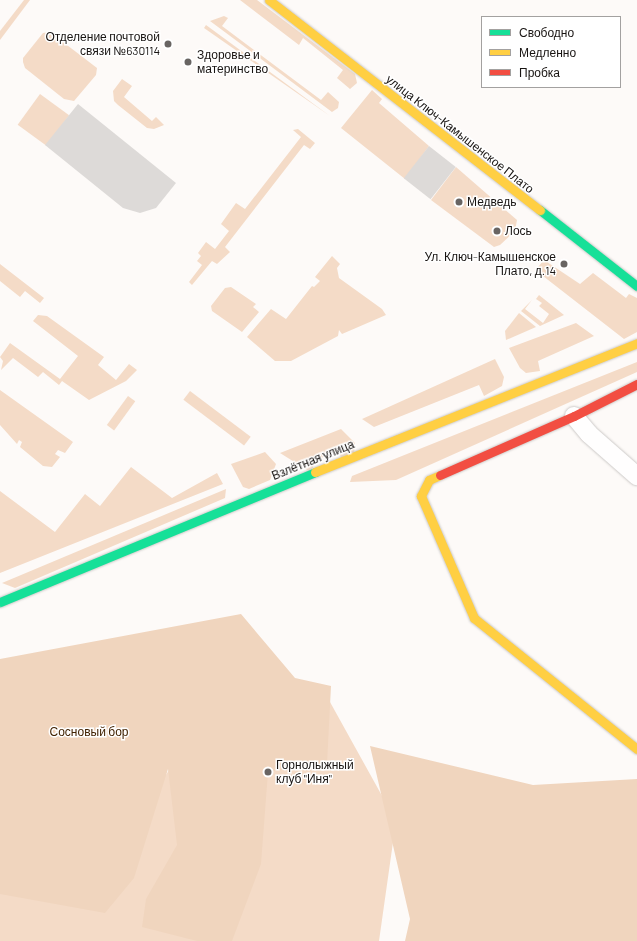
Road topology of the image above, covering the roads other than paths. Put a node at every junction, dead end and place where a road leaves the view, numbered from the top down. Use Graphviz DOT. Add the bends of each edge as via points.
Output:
graph roads {
  1 [pos="269,0"];
  2 [pos="637,286"];
  3 [pos="636,343"];
  4 [pos="637,384"];
  5 [pos="574,416"];
  6 [pos="637,476"];
  7 [pos="0,602"];
  8 [pos="637,750"];
  1 -- 2 [label="street, улица Ключ-Камышенское Плато"];
  3 -- 7 [label="street, Взлётная улица" via="294,480"];
  4 -- 5 [label="street"];
  5 -- 6 [label="street" via="589,434"];
  5 -- 8 [label="street" via="428,481 422,489 421,498 474,618"];
}
